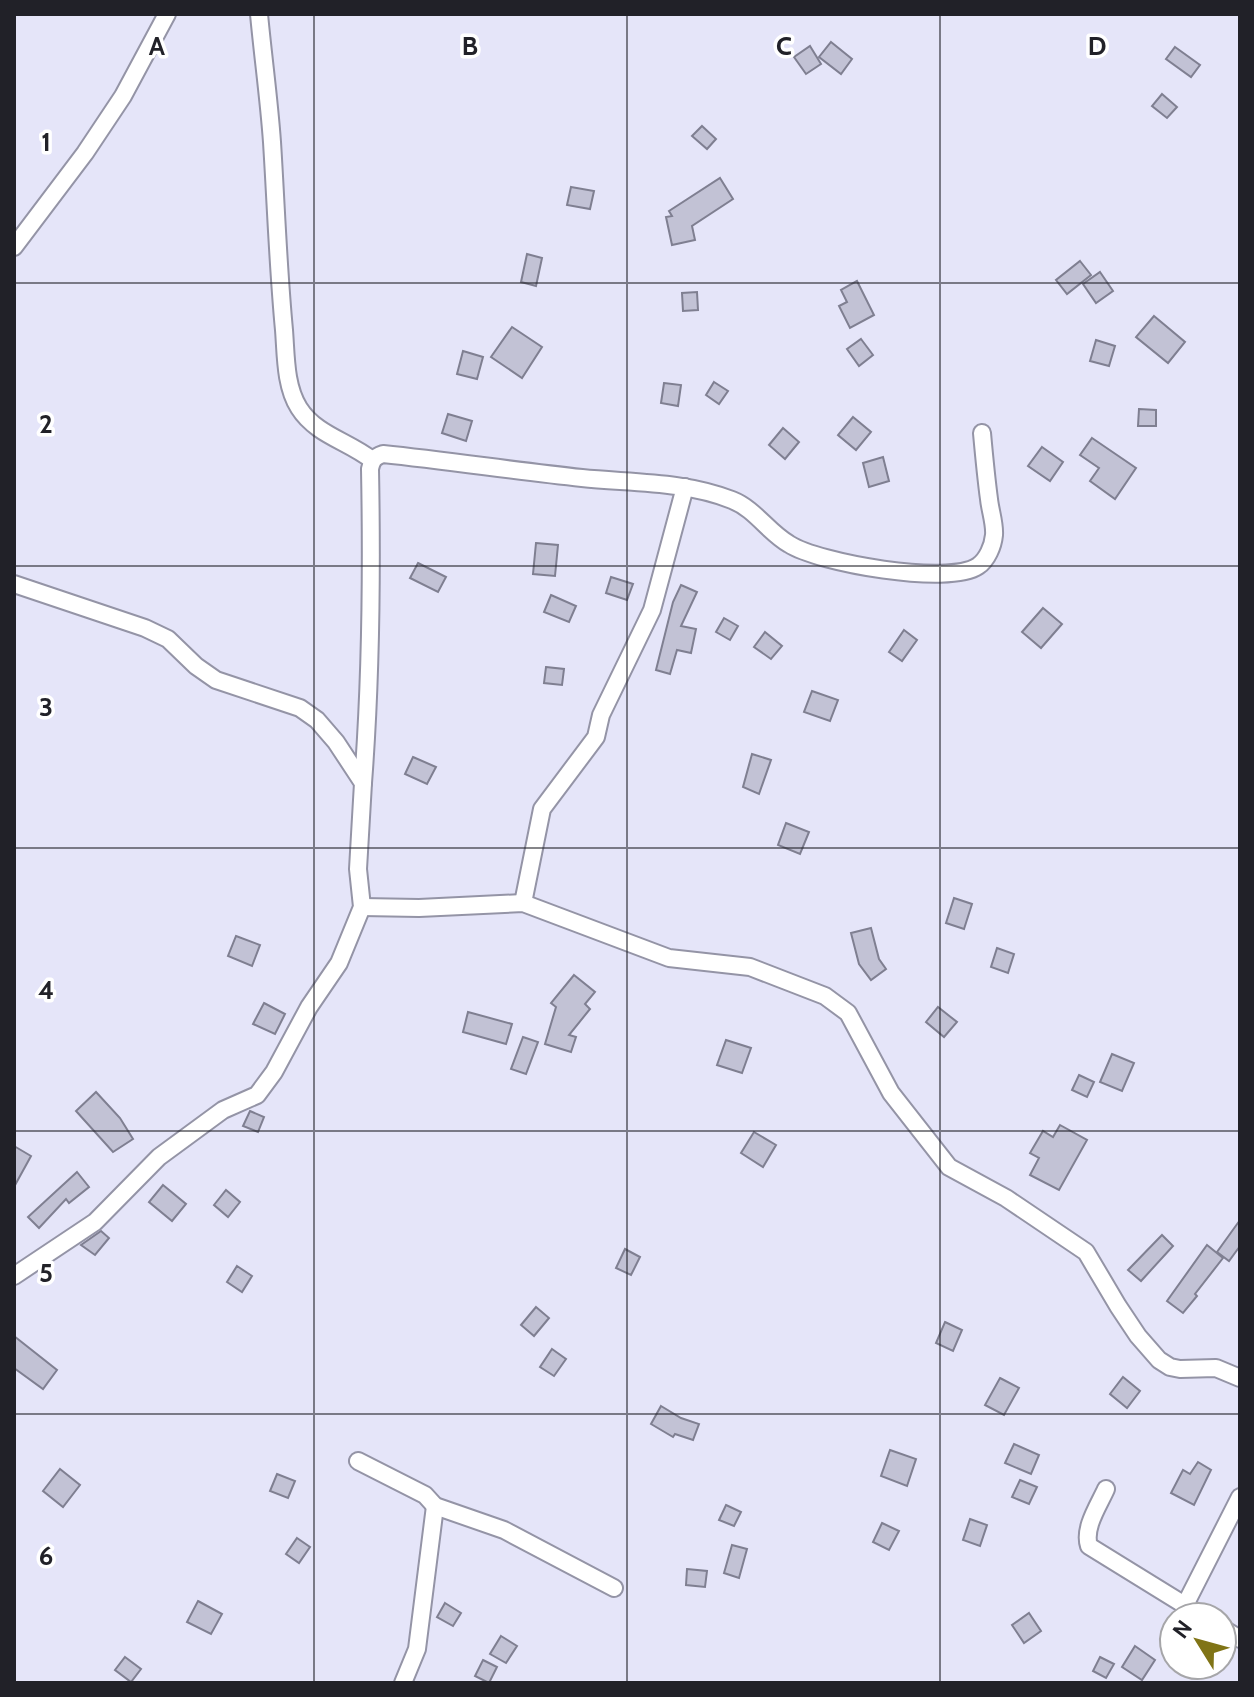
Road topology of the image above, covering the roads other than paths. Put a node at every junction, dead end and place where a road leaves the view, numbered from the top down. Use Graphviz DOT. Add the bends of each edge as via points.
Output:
graph roads {
  1 [pos="167,14"];
  2 [pos="259,14"];
  3 [pos="14,247"];
  4 [pos="982,433"];
  5 [pos="372,460"];
  6 [pos="685,487"];
  7 [pos="14,584"];
  8 [pos="363,783"];
  9 [pos="523,903"];
  10 [pos="362,907"];
  11 [pos="14,1276"];
  12 [pos="1240,1378"];
  13 [pos="358,1461"];
  14 [pos="1106,1489"];
  15 [pos="1240,1497"];
  16 [pos="435,1506"];
  17 [pos="614,1588"];
  18 [pos="1178,1601"];
  19 [pos="1187,1601"];
  20 [pos="403,1683"];
  1 -- 3 [label="street" via="123,96"];
  2 -- 5 [label="street" via="289,377 308,420"];
  4 -- 6 [label="street" via="994,534 980,565 966,572 833,562 787,543 733,500"];
  5 -- 6 [label="street" via="383,454"];
  5 -- 8 [label="street" via="372,620"];
  6 -- 9 [label="street" via="652,610 601,715 596,737 542,809"];
  7 -- 8 [label="street" via="145,628 168,639 216,680 300,708 336,742"];
  8 -- 10 [label="street" via="358,869"];
  9 -- 10 [label="street"];
  9 -- 12 [label="street" via="669,958 750,967 825,996 848,1013 891,1093 949,1167 1086,1252 1159,1360 1180,1369 1216,1368"];
  10 -- 11 [label="street" via="339,963 257,1095 192,1131 95,1222"];
  13 -- 16 [label="street" via="425,1495"];
  14 -- 18 [label="street" via="1088,1529 1089,1546"];
  15 -- 19 [label="street"];
  16 -- 17 [label="street" via="504,1530"];
  16 -- 20 [label="street" via="417,1649"];
}
